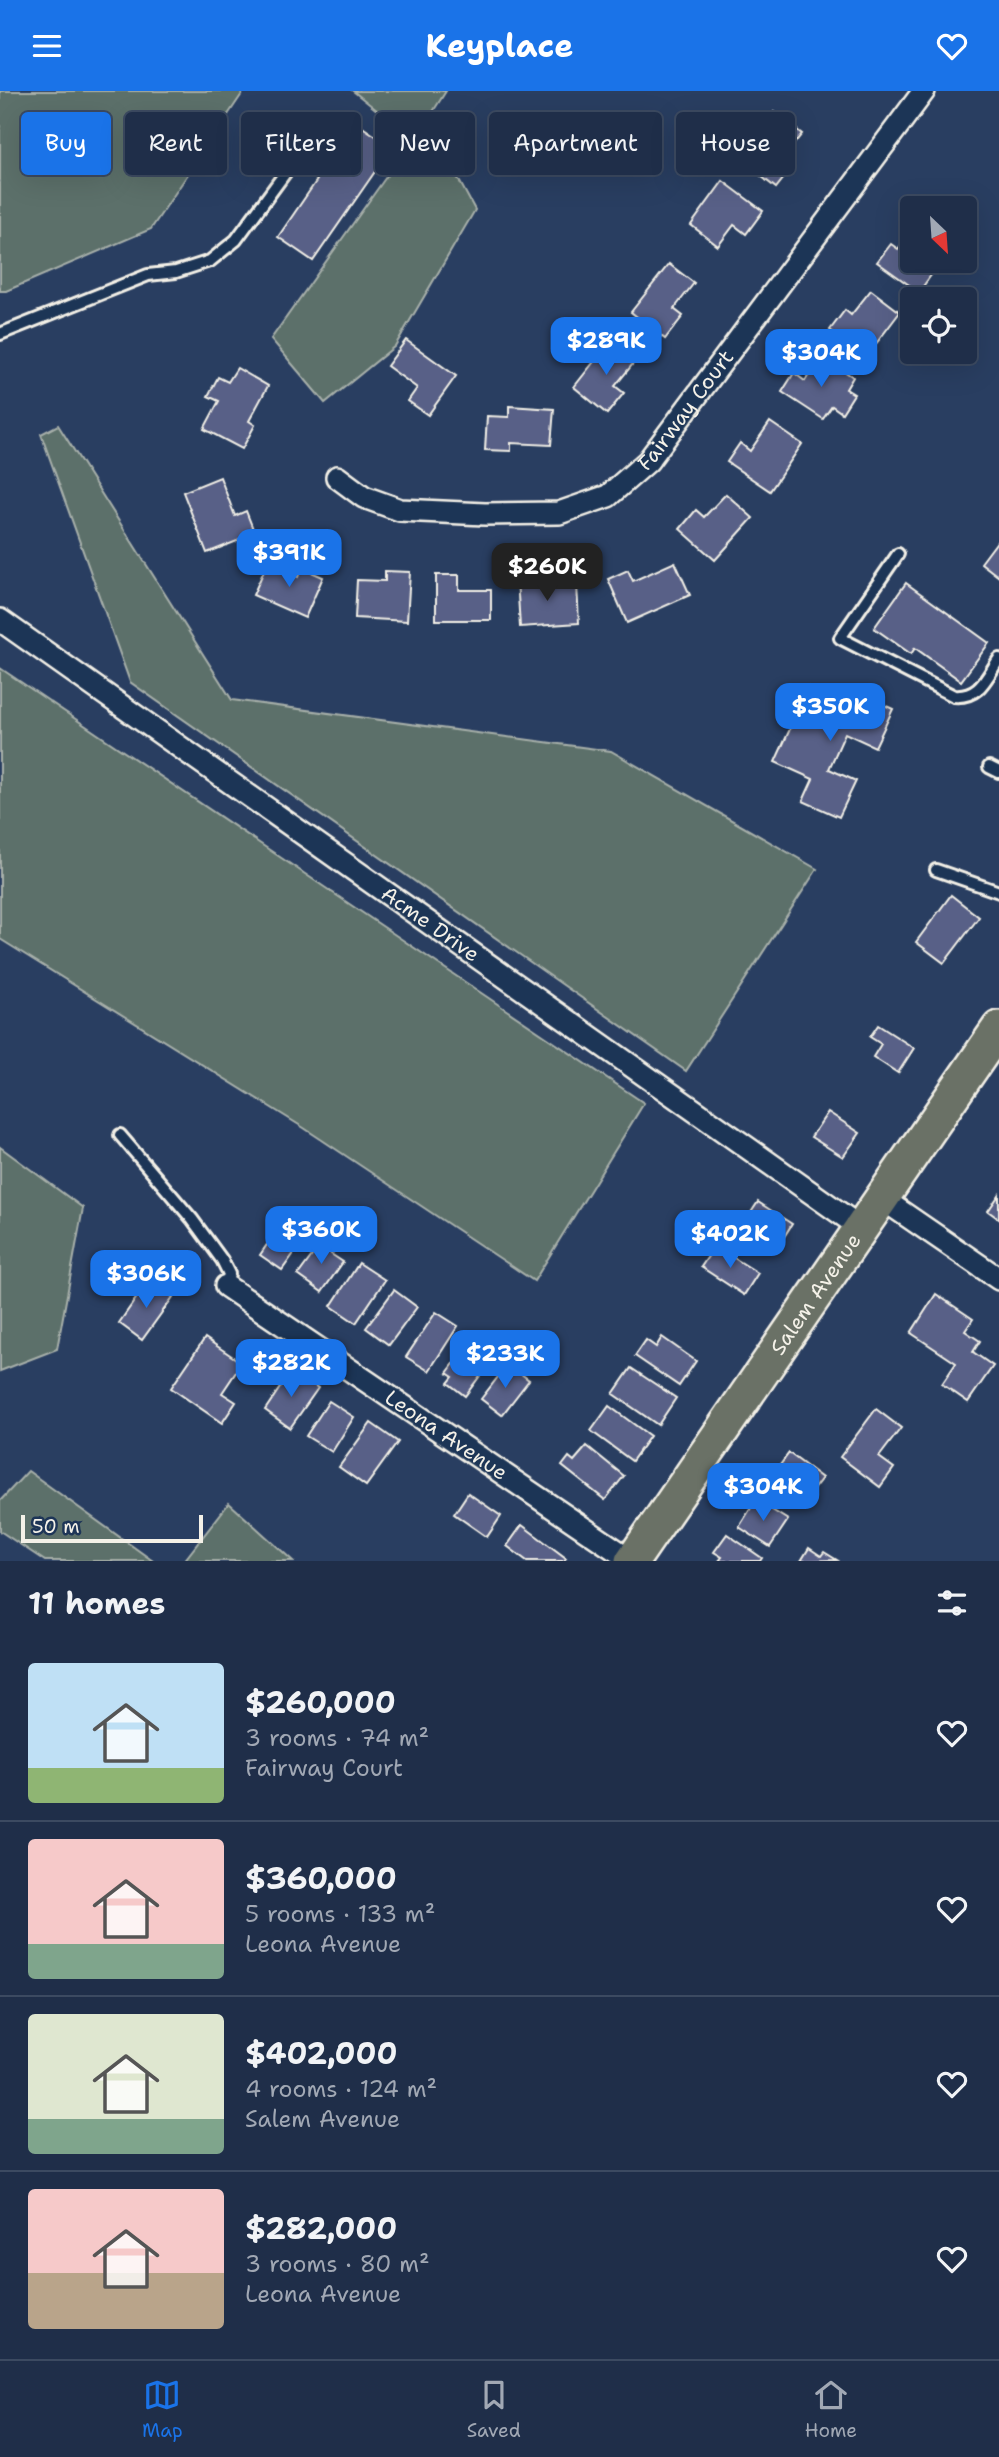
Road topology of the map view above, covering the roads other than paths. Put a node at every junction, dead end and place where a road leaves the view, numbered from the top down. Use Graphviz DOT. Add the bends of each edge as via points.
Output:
graph roads {
  1 [pos="924,91"];
  2 [pos="284,175"];
  3 [pos="0,334"];
  4 [pos="337,477"];
  5 [pos="898,554"];
  6 [pos="0,620"];
  7 [pos="999,659"];
  8 [pos="936,870"];
  9 [pos="999,892"];
  10 [pos="999,1028"];
  11 [pos="120,1135"];
  12 [pos="881,1198"];
  13 [pos="861,1229"];
  14 [pos="999,1279"];
  15 [pos="226,1286"];
  16 [pos="632,1561"];
  1 -- 4 [label="street, Fairway Court" via="648,461 608,496 559,513 400,510 364,497"];
  2 -- 3 [label="lane" via="236,240 210,261 148,275"];
  5 -- 7 [label="lane" via="840,638 954,696 967,697 977,691"];
  6 -- 13 [label="street, Acme Drive"];
  8 -- 9 [label="lane"];
  10 -- 12 [label="main road, Salem Avenue"];
  11 -- 15 [label="lane" via="222,1260 229,1274"];
  12 -- 13 [label="main road, Salem Avenue"];
  12 -- 14 [label="street"];
  13 -- 16 [label="main road, Salem Avenue"];
  15 -- 16 [label="street, Leona Avenue"];
}
